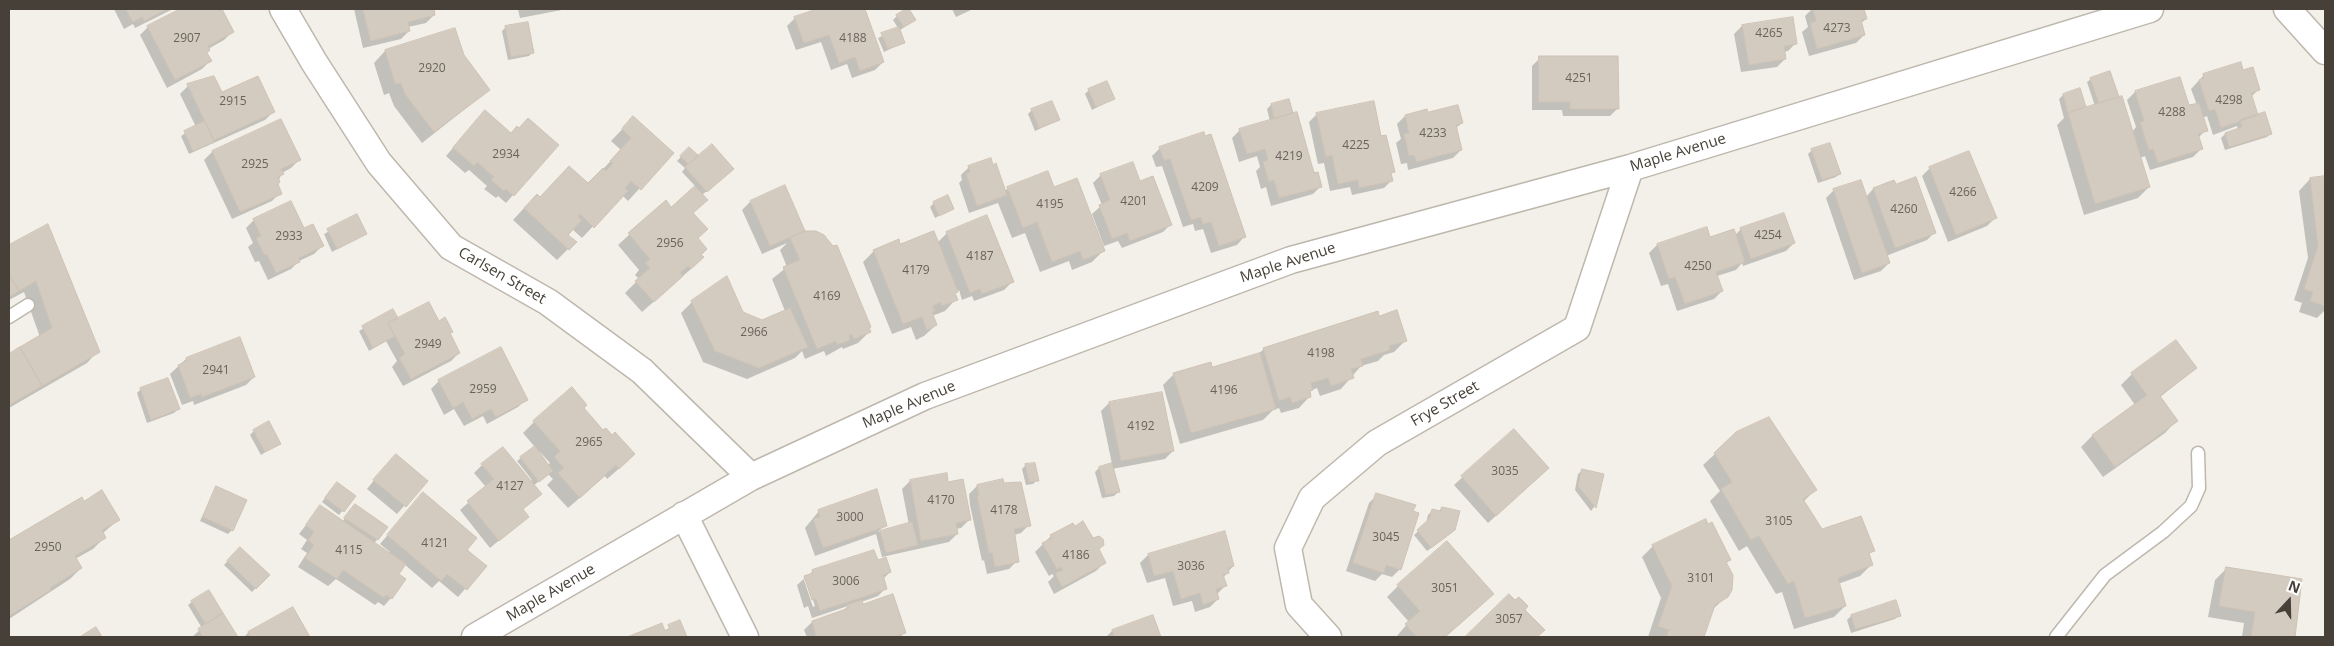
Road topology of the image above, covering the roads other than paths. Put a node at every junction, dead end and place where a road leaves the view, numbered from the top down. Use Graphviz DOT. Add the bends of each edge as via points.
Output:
graph roads {
  1 [pos="284,9"];
  2 [pos="2150,9"];
  3 [pos="2287,9"];
  4 [pos="2325,52"];
  5 [pos="1630,168"];
  6 [pos="28,305"];
  7 [pos="9,317"];
  8 [pos="2198,453"];
  9 [pos="751,477"];
  10 [pos="684,515"];
  11 [pos="475,637"];
  12 [pos="746,637"];
  13 [pos="1328,637"];
  14 [pos="2056,637"];
  1 -- 9 [label="street, Carlsen Street" via="380,164 451,247 548,302 642,371"];
  2 -- 5 [label="street, Maple Avenue"];
  3 -- 4 [label="street"];
  5 -- 9 [label="street, Maple Avenue" via="1291,260 925,396"];
  5 -- 13 [label="street, Frye Street" via="1576,328 1377,443 1312,498 1288,548 1299,605"];
  6 -- 7 [label="lane"];
  8 -- 14 [label="lane" via="2199,488 2191,506 2164,532 2105,575"];
  9 -- 10 [label="street, Maple Avenue"];
  10 -- 11 [label="street, Maple Avenue"];
  10 -- 12 [label="street"];
}
